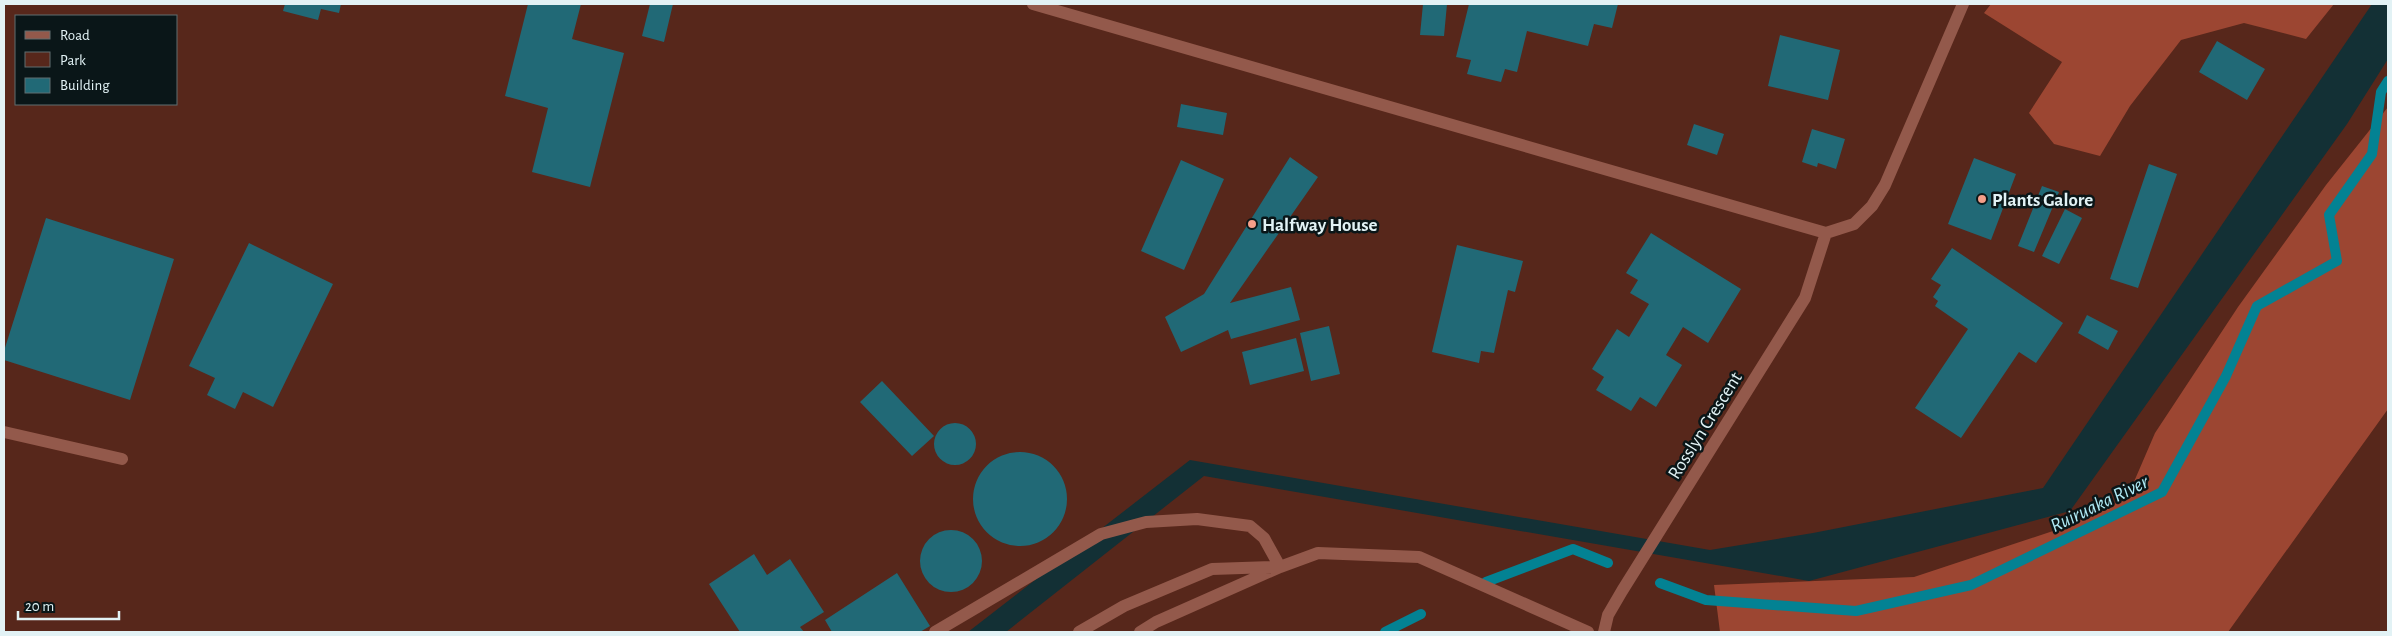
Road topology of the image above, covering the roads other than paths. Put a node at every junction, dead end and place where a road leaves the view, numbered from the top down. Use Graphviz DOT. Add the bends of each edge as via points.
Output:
graph roads {
  1 [pos="1033,4"];
  2 [pos="1963,4"];
  3 [pos="1826,233"];
  4 [pos="4,432"];
  5 [pos="122,459"];
  6 [pos="1280,567"];
  7 [pos="935,632"];
  8 [pos="1079,632"];
  9 [pos="1140,632"];
  10 [pos="1588,632"];
  11 [pos="1604,632"];
  1 -- 3 [label="street"];
  2 -- 3 [label="street" via="1885,185 1872,206 1854,224"];
  3 -- 11 [label="street, Rosslyn Crescent" via="1805,298 1622,591 1608,615"];
  4 -- 5 [label="street"];
  6 -- 7 [label="street" via="1264,538 1250,526 1197,519 1146,522 1101,534"];
  6 -- 8 [label="street" via="1212,569 1124,606"];
  6 -- 9 [label="street"];
  6 -- 10 [label="street" via="1318,553 1419,558"];
}
